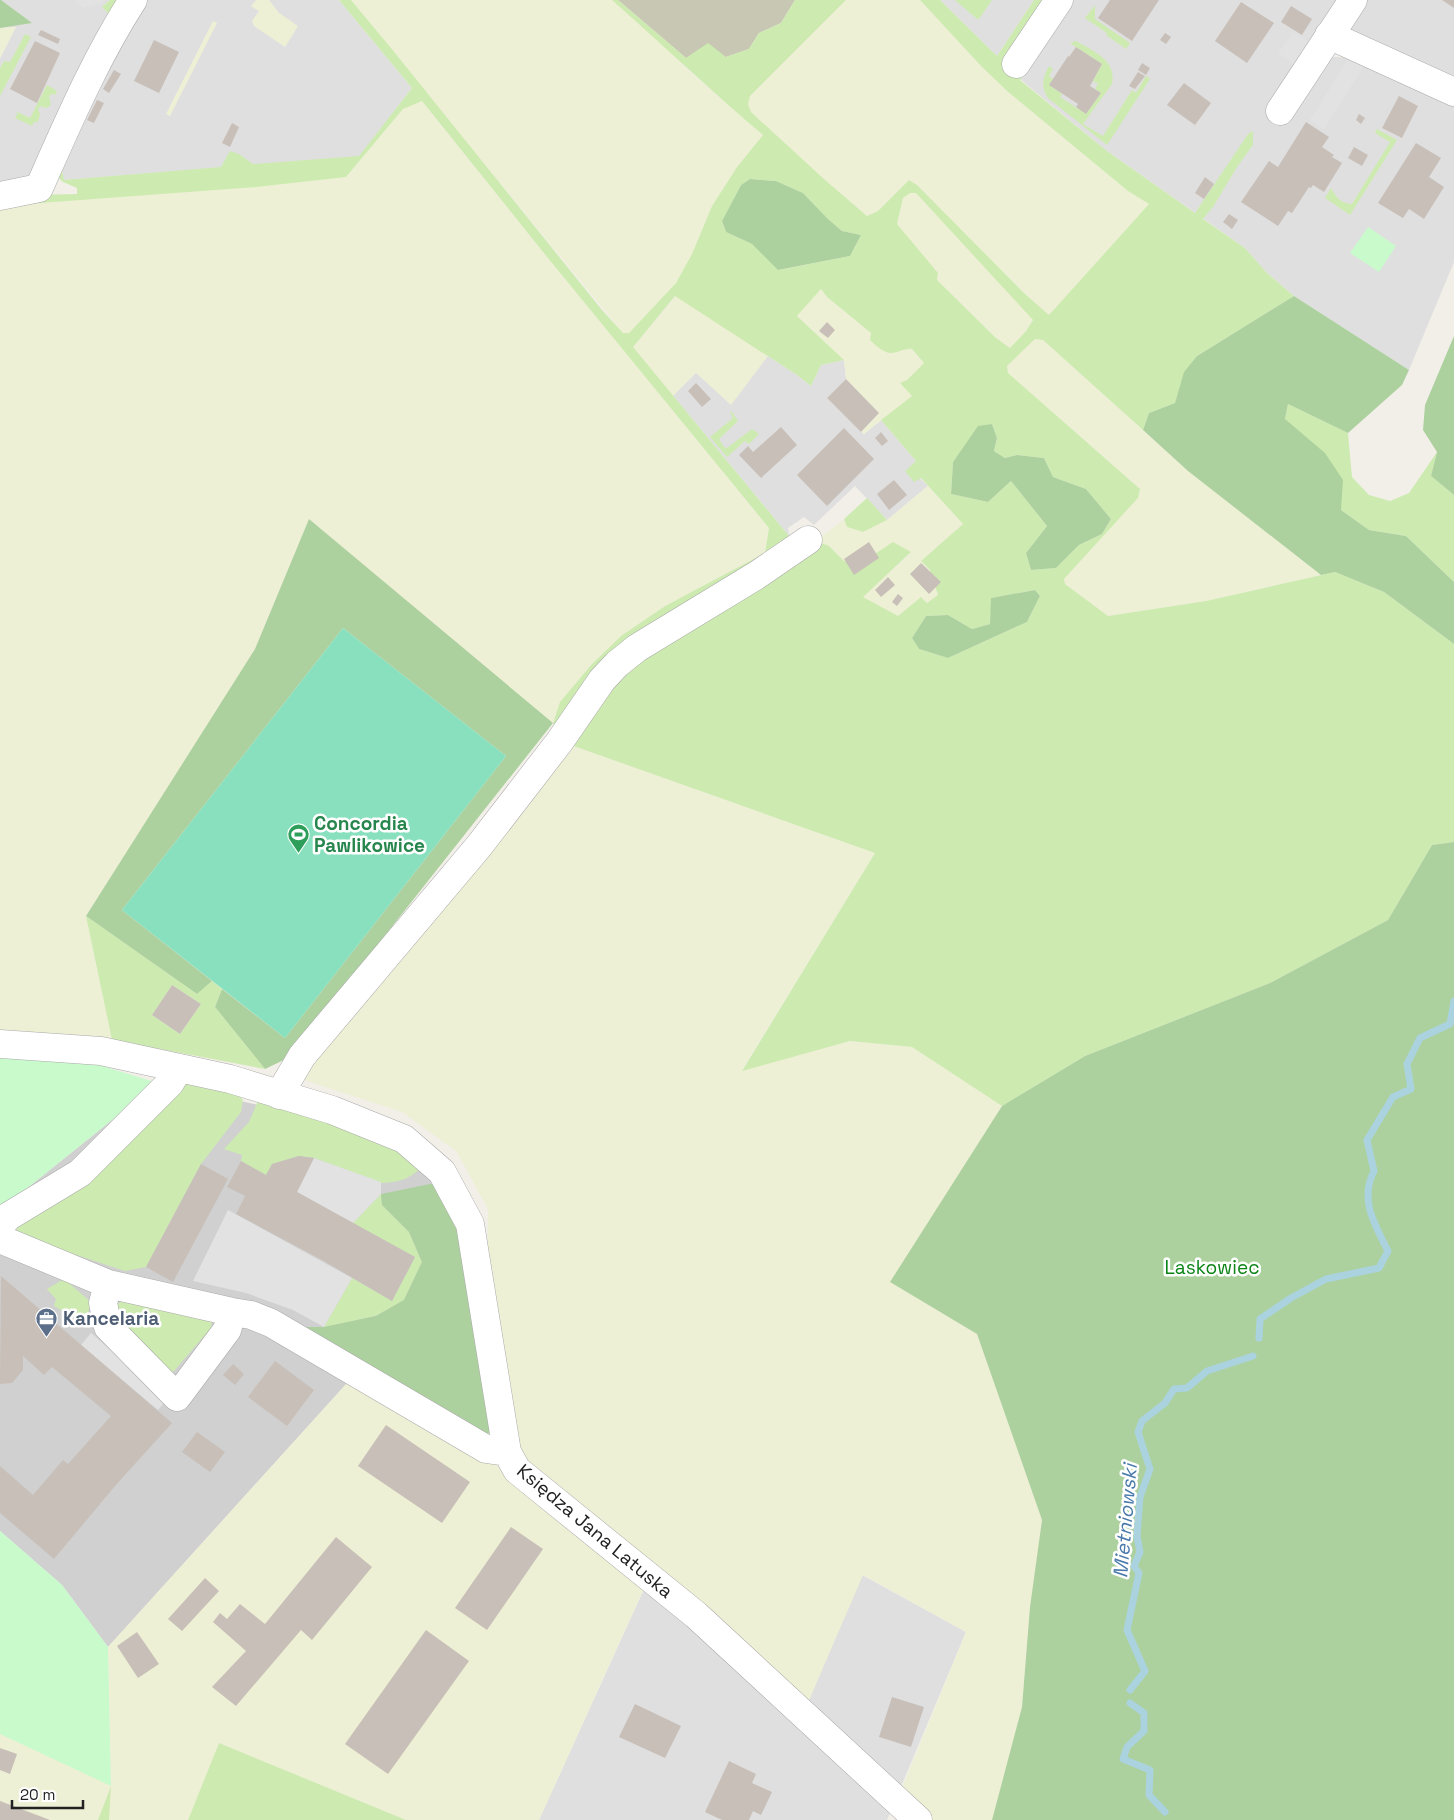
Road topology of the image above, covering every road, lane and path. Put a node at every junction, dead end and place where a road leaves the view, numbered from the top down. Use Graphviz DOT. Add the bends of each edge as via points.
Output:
graph roads {
  1 [pos="133,0"];
  2 [pos="1059,0"];
  3 [pos="1352,0"];
  4 [pos="1330,35"];
  5 [pos="1016,64"];
  6 [pos="1454,92"];
  7 [pos="1280,111"];
  8 [pos="0,196"];
  9 [pos="808,540"];
  10 [pos="0,1044"];
  11 [pos="179,1068"];
  12 [pos="279,1095"];
  13 [pos="0,1225"];
  14 [pos="0,1239"];
  15 [pos="108,1284"];
  16 [pos="232,1312"];
  17 [pos="507,1452"];
  18 [pos="918,1820"];
  1 -- 8 [label="street" via="64,130 39,188"];
  2 -- 5 [label="street"];
  3 -- 4 [label="street"];
  4 -- 6 [label="street"];
  4 -- 7 [label="street"];
  9 -- 12 [label="street" via="783,559 637,648 617,664 478,846 302,1056"];
  10 -- 11 [label="street" via="102,1051"];
  11 -- 12 [label="street"];
  11 -- 13 [label="street" via="170,1083 80,1172 9,1216"];
  12 -- 17 [label="street" via="332,1110 404,1140 442,1172 470,1224"];
  14 -- 15 [label="street, Księdza Jana Latuska"];
  15 -- 16 [label="street, Księdza Jana Latuska"];
  15 -- 16 [label="street" via="102,1303 108,1327 177,1397 228,1330"];
  16 -- 17 [label="street, Księdza Jana Latuska" via="271,1323 486,1450"];
  17 -- 18 [label="street, Księdza Jana Latuska" via="517,1470 696,1614"];
}
